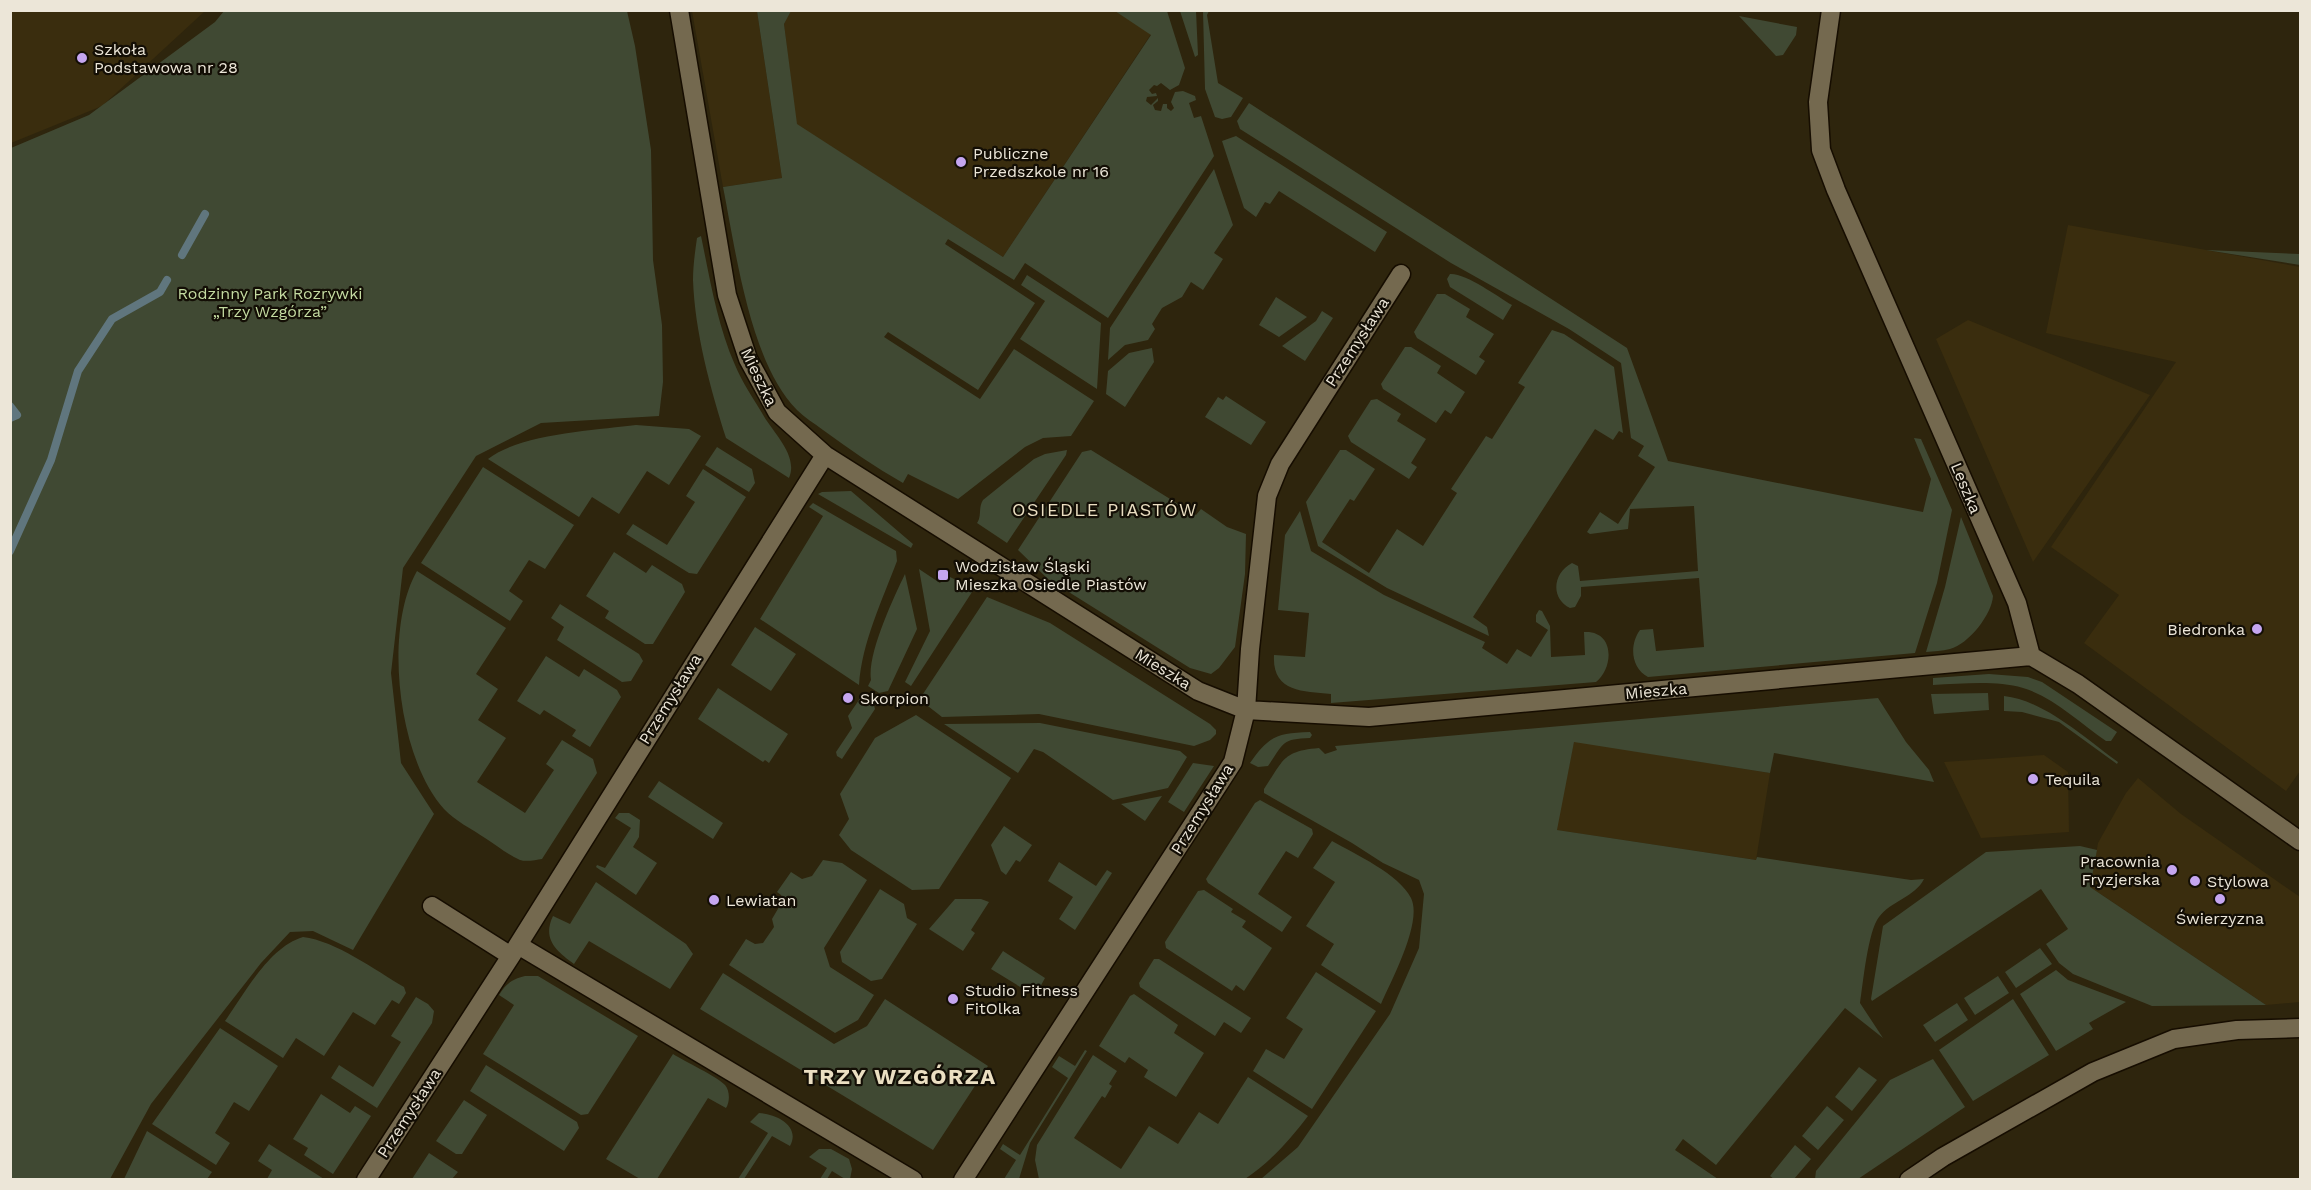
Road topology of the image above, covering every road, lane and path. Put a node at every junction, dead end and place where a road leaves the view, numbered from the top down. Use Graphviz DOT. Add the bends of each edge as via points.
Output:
graph roads {
  1 [pos="679,10"];
  2 [pos="1831,10"];
  3 [pos="1401,274"];
  4 [pos="825,455"];
  5 [pos="2031,656"];
  6 [pos="1246,710"];
  7 [pos="2301,841"];
  8 [pos="432,906"];
  9 [pos="514,951"];
  10 [pos="2301,1028"];
  11 [pos="366,1179"];
  12 [pos="913,1179"];
  13 [pos="963,1179"];
  14 [pos="1909,1179"];
  1 -- 4 [label="street, Mieszka" via="727,295 748,359 777,411"];
  2 -- 5 [label="street, Leszka" via="1818,102 1821,150 2017,603"];
  3 -- 6 [label="street, Przemysława" via="1280,464 1267,496"];
  4 -- 6 [label="street, Mieszka" via="1198,691"];
  4 -- 9 [label="street, Przemysława"];
  5 -- 6 [label="street, Mieszka" via="1369,717"];
  5 -- 7 [label="street" via="2078,684"];
  6 -- 13 [label="street, Przemysława" via="1233,762"];
  8 -- 9 [label="street"];
  9 -- 11 [label="street, Przemysława"];
  9 -- 12 [label="street"];
  10 -- 14 [label="street" via="2237,1030 2174,1039 2093,1072"];
}
